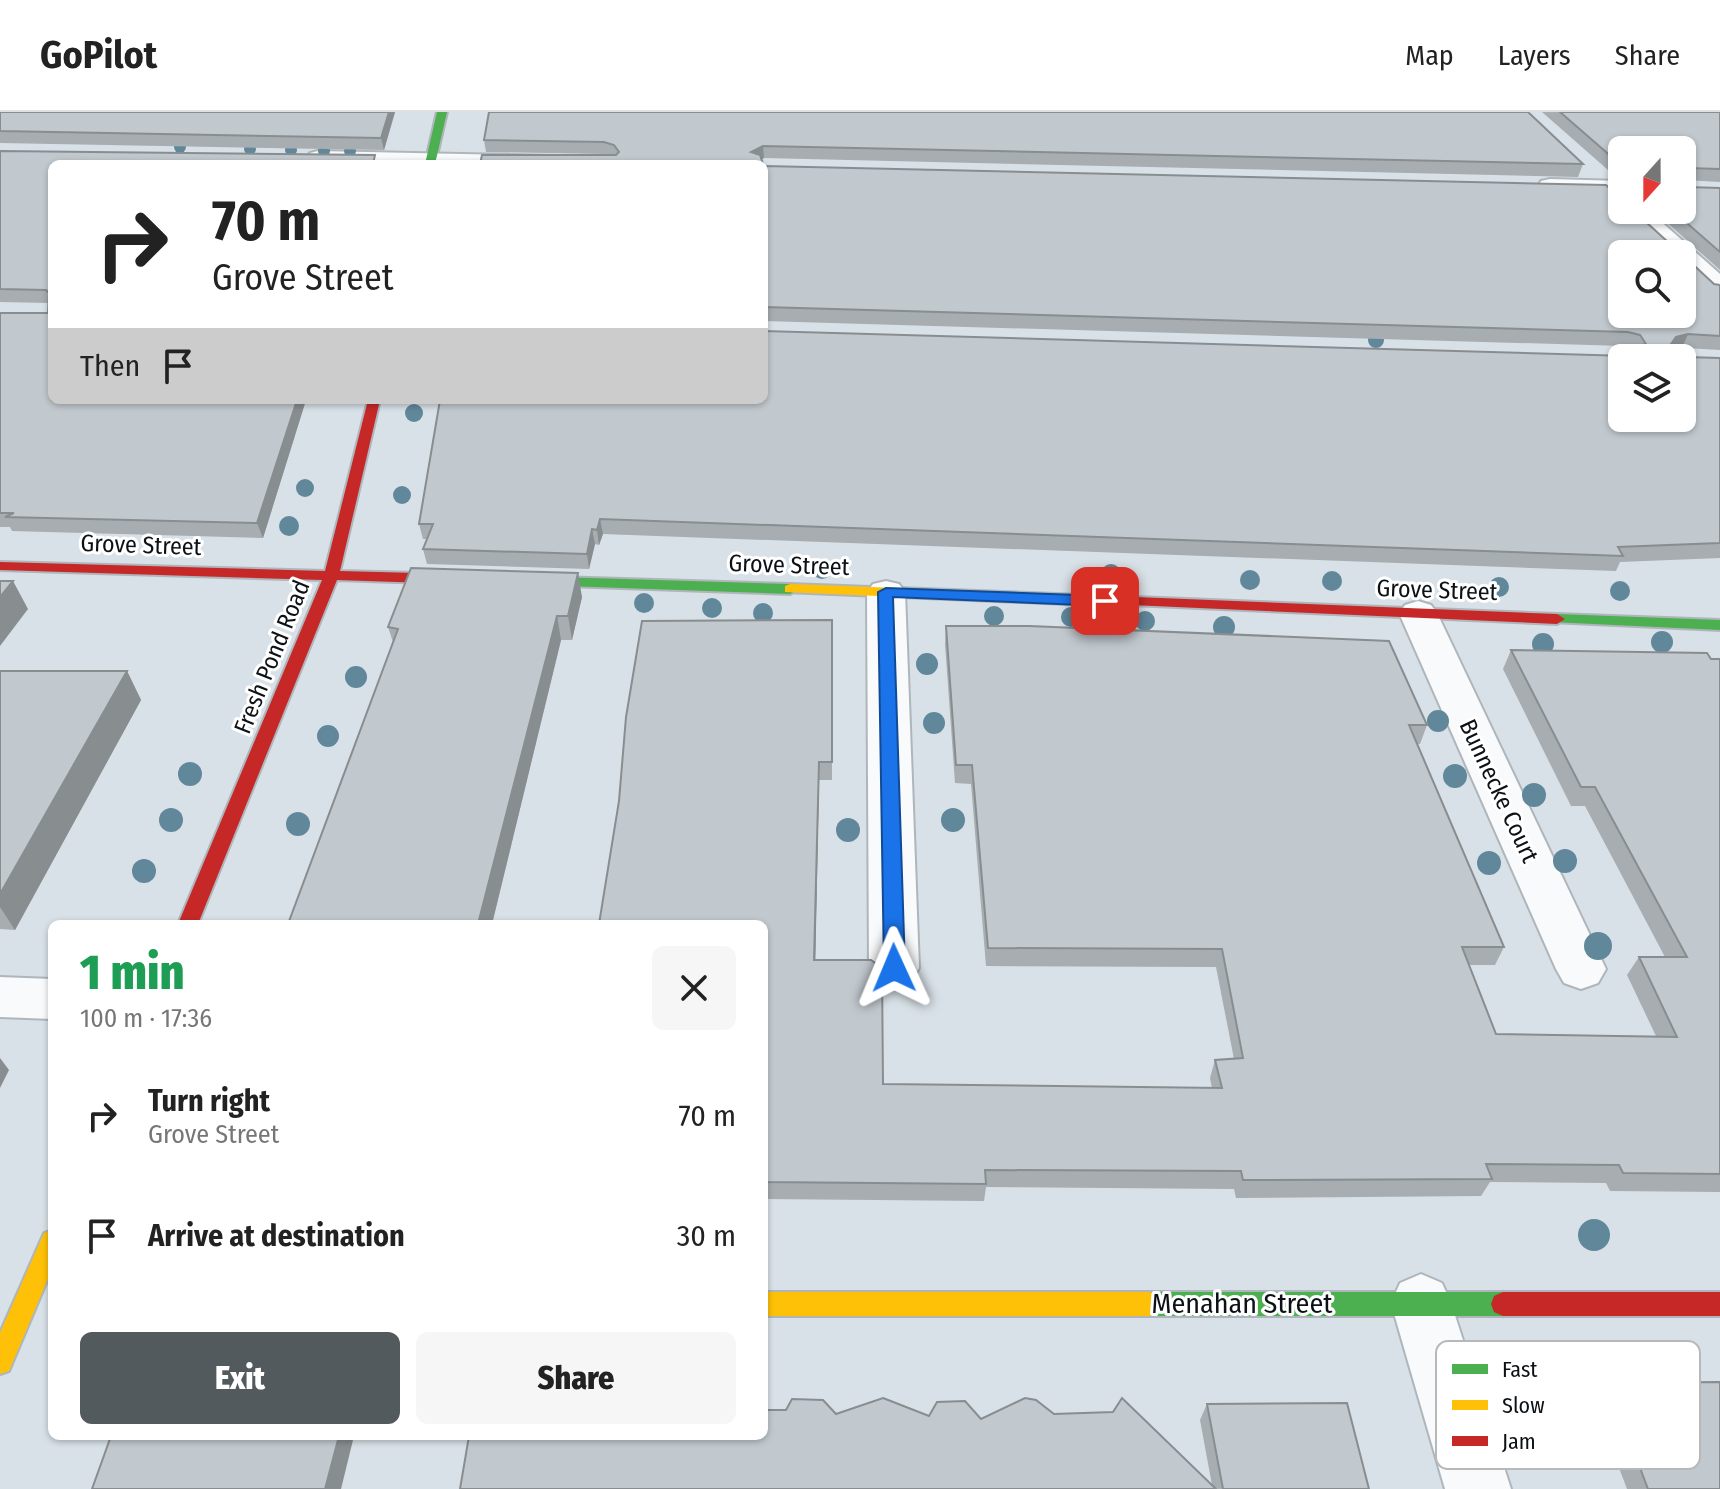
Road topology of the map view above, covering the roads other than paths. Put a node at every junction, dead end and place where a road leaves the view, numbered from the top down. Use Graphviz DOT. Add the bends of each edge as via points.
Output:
graph roads {
  1 [pos="442,112"];
  2 [pos="296,158"];
  3 [pos="363,160"];
  4 [pos="430,160"];
  5 [pos="1587,168"];
  6 [pos="1608,184"];
  7 [pos="1523,186"];
  8 [pos="1608,191"];
  9 [pos="1649,224"];
  10 [pos="1666,240"];
  11 [pos="1696,267"];
  12 [pos="1720,289"];
  13 [pos="373,404"];
  14 [pos="0,566"];
  15 [pos="332,574"];
  16 [pos="886,592"];
  17 [pos="1418,613"];
  18 [pos="1720,625"];
  19 [pos="190,920"];
  20 [pos="894,968"];
  21 [pos="1581,969"];
  22 [pos="0,997"];
  23 [pos="48,999"];
  24 [pos="48,1260"];
  25 [pos="1421,1303"];
  26 [pos="768,1304"];
  27 [pos="1720,1304"];
  28 [pos="38,1306"];
  29 [pos="1436,1352"];
  30 [pos="0,1362"];
  31 [pos="1472,1469"];
  32 [pos="1478,1489"];
  1 -- 4 [label="street"];
  2 -- 3 [label="street"];
  5 -- 6 [label="street"];
  7 -- 8 [label="street"];
  9 -- 10 [label="street"];
  11 -- 12 [label="street"];
  13 -- 15 [label="street, Fresh Pond Road"];
  14 -- 15 [label="street, Grove Street"];
  15 -- 16 [label="street, Grove Street"];
  15 -- 19 [label="street, Fresh Pond Road"];
  16 -- 17 [label="street, Grove Street"];
  16 -- 20 [label="street"];
  17 -- 18 [label="street, Grove Street"];
  17 -- 21 [label="street, Bunnecke Court"];
  22 -- 23 [label="street"];
  24 -- 28 [label="street"];
  25 -- 26 [label="street, Menahan Street"];
  25 -- 27 [label="street, Menahan Street"];
  25 -- 29 [label="street"];
  28 -- 30 [label="street"];
  31 -- 32 [label="street"];
}
